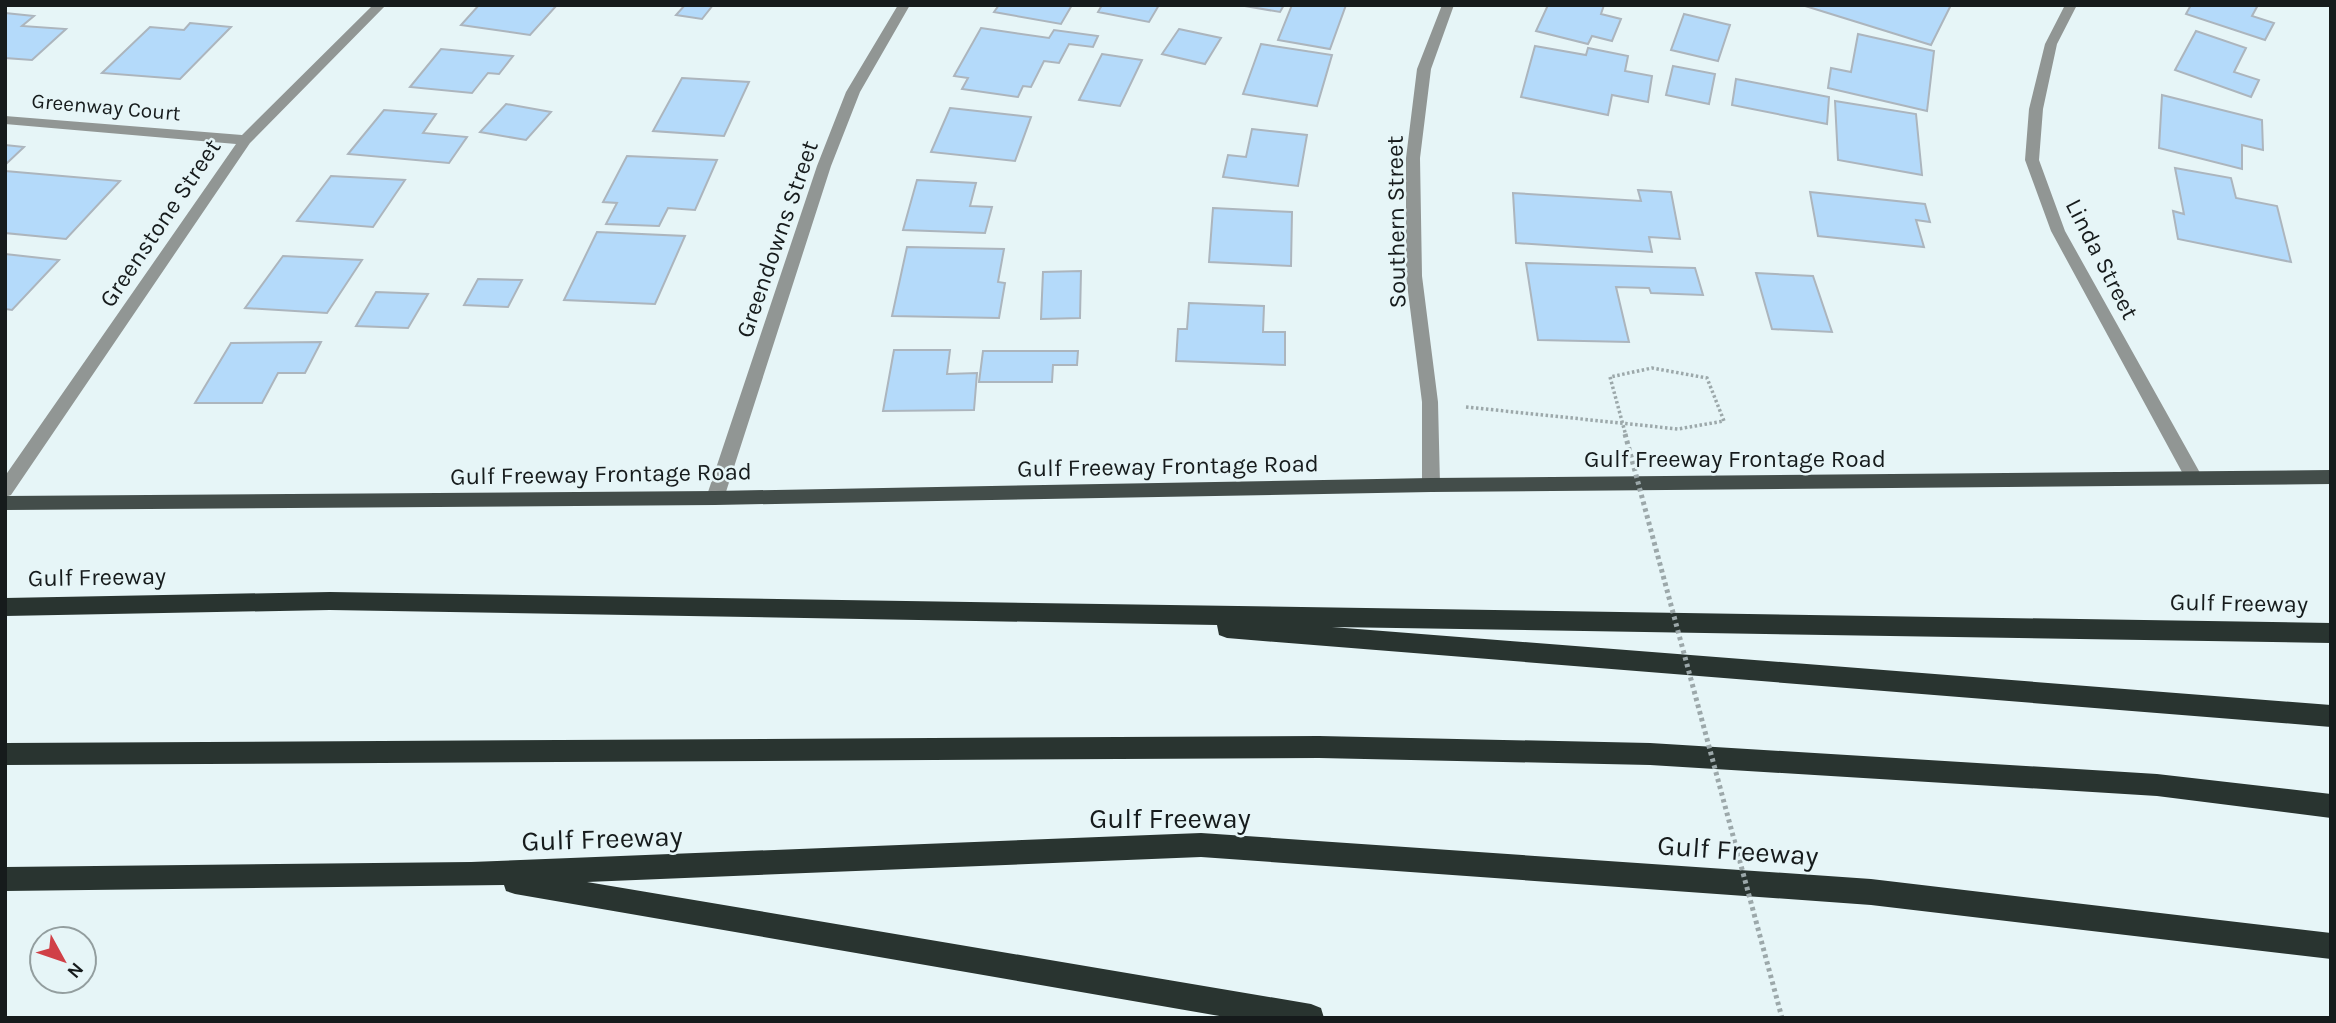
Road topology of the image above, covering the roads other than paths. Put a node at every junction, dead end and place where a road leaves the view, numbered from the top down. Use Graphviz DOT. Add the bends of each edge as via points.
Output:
graph roads {
  1 [pos="380,5"];
  2 [pos="904,5"];
  3 [pos="1448,5"];
  4 [pos="2071,5"];
  5 [pos="5,120"];
  6 [pos="245,140"];
  7 [pos="2331,477"];
  8 [pos="2195,480"];
  9 [pos="1431,485"];
  10 [pos="5,490"];
  11 [pos="715,498"];
  12 [pos="5,503"];
  13 [pos="5,607"];
  14 [pos="1029,612"];
  15 [pos="2331,621"];
  16 [pos="2079,628"];
  17 [pos="2331,633"];
  18 [pos="2331,716"];
  19 [pos="5,754"];
  20 [pos="2331,806"];
  21 [pos="471,874"];
  22 [pos="5,879"];
  23 [pos="2331,946"];
  24 [pos="1311,1018"];
  1 -- 6 [label="street, Greenstone Street"];
  2 -- 11 [label="street, Greendowns Street" via="853,92 824,166"];
  3 -- 9 [label="street, Southern Street" via="1424,69 1413,158 1414,276 1430,402"];
  4 -- 8 [label="street, Linda Street" via="2051,44 2036,109 2032,160 2058,231"];
  5 -- 6 [label="street, Greenway Court"];
  6 -- 10 [label="street, Greenstone Street"];
  7 -- 8 [label="main road, Gulf Freeway Frontage Road"];
  8 -- 9 [label="main road, Gulf Freeway Frontage Road"];
  9 -- 11 [label="main road, Gulf Freeway Frontage Road"];
  11 -- 12 [label="main road, Gulf Freeway Frontage Road"];
  13 -- 14 [label="highway, Gulf Freeway" via="330,601"];
  14 -- 16 [label="highway, Gulf Freeway"];
  14 -- 18 [label="highway"];
  15 -- 16 [label="highway"];
  16 -- 17 [label="highway, Gulf Freeway"];
  19 -- 20 [label="highway" via="1305,747 1650,754 2157,785"];
  21 -- 22 [label="highway, Gulf Freeway"];
  21 -- 23 [label="highway, Gulf Freeway" via="1201,845 1871,891"];
  21 -- 24 [label="highway"];
}
